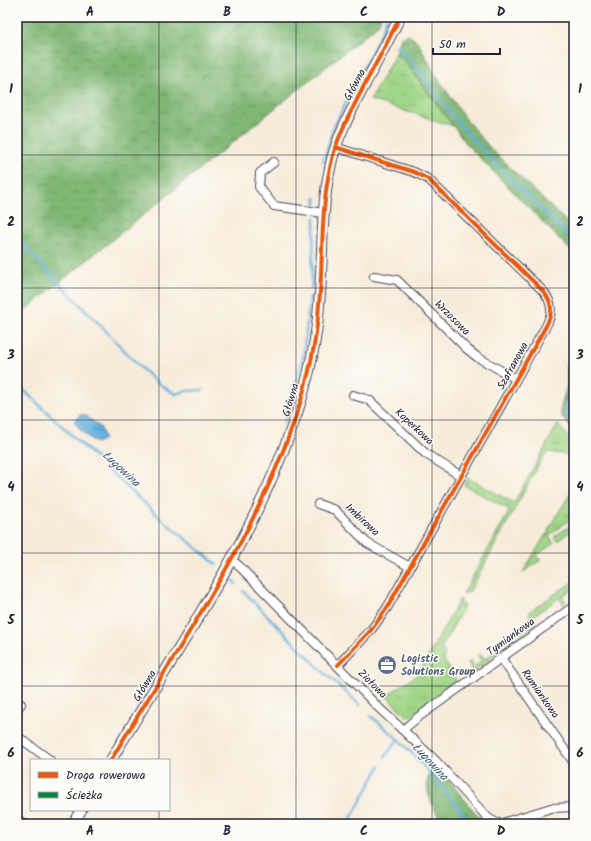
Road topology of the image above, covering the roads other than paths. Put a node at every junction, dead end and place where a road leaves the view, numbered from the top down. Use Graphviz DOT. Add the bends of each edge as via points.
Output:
graph roads {
  1 [pos="400,17"];
  2 [pos="335,147"];
  3 [pos="274,162"];
  4 [pos="324,213"];
  5 [pos="374,276"];
  6 [pos="516,379"];
  7 [pos="353,395"];
  8 [pos="461,476"];
  9 [pos="318,504"];
  10 [pos="231,560"];
  11 [pos="410,567"];
  12 [pos="574,606"];
  13 [pos="501,658"];
  14 [pos="338,665"];
  15 [pos="404,729"];
  16 [pos="17,736"];
  17 [pos="49,759"];
  18 [pos="112,759"];
  19 [pos="574,763"];
  20 [pos="574,807"];
  21 [pos="80,811"];
  22 [pos="17,818"];
  23 [pos="24,824"];
  24 [pos="73,824"];
  1 -- 2 [label="street, Główna"];
  2 -- 4 [label="street, Główna"];
  2 -- 6 [label="street, Szafranowa" via="414,172 428,179 547,295 552,308 550,319"];
  3 -- 4 [label="street" via="260,173 259,187 274,206"];
  4 -- 10 [label="street, Główna" via="317,329 308,374 278,466 257,514"];
  5 -- 6 [label="street, Wrzosowa" via="397,280 467,349"];
  6 -- 8 [label="street, Szafranowa"];
  7 -- 8 [label="street, Koperkowa" via="369,400 426,454"];
  8 -- 11 [label="street, Szafranowa"];
  9 -- 11 [label="street, Imbirowa" via="335,510 367,543"];
  10 -- 14 [label="street, Ziołowa"];
  10 -- 18 [label="street, Główna"];
  11 -- 14 [label="street, Szafranowa" via="380,619"];
  12 -- 13 [label="street, Tymiankowa"];
  13 -- 15 [label="street, Tymiankowa"];
  13 -- 19 [label="street, Rumiankowa"];
  14 -- 15 [label="street, Ziołowa" via="379,708"];
  15 -- 20 [label="street, Ziołowa" via="449,774 482,813 497,823 551,808"];
  16 -- 17 [label="street"];
  21 -- 24 [label="street"];
  22 -- 23 [label="street"];
}
